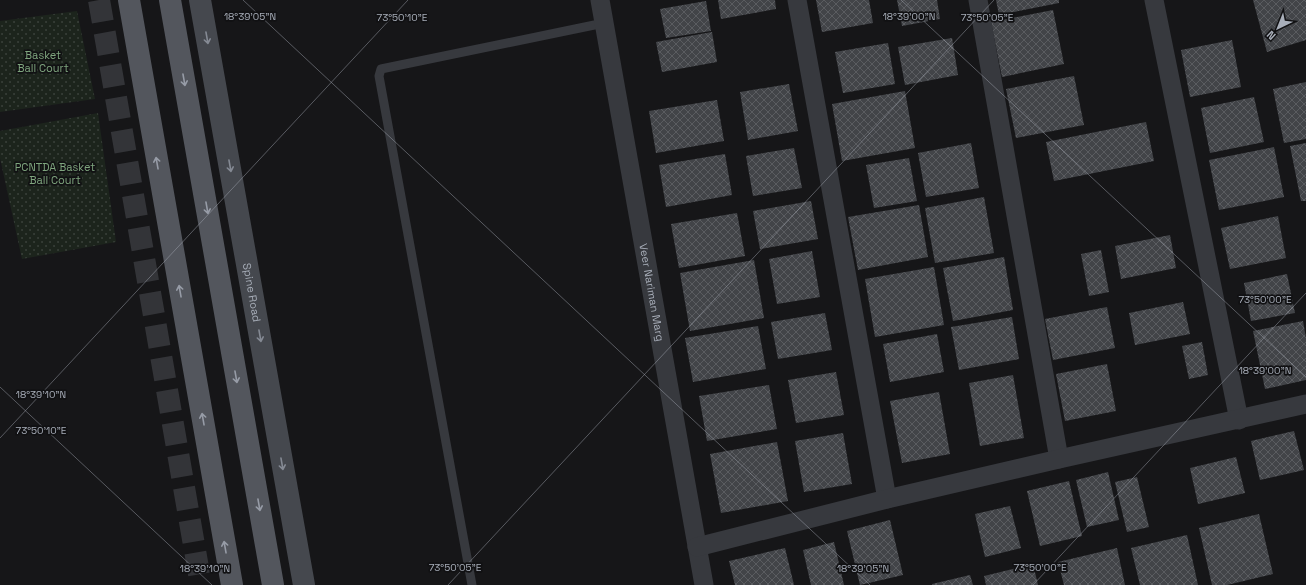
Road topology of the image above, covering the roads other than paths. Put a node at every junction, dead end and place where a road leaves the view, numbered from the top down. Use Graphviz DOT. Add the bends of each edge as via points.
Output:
graph roads {
  1 [pos="129,0"];
  2 [pos="170,0"];
  3 [pos="200,0"];
  4 [pos="600,0"];
  5 [pos="797,0"];
  6 [pos="978,0"];
  7 [pos="1154,0"];
  8 [pos="604,23"];
  9 [pos="1306,404"];
  10 [pos="1240,420"];
  11 [pos="1059,459"];
  12 [pos="887,499"];
  13 [pos="697,546"];
  14 [pos="232,585"];
  15 [pos="273,585"];
  16 [pos="304,585"];
  17 [pos="472,585"];
  18 [pos="704,585"];
  14 -- 1 [label="main road, one-way"];
  2 -- 15 [label="main road, one-way"];
  3 -- 16 [label="street, Spine Road, one-way"];
  4 -- 8 [label="street, Veer Nariman Marg"];
  5 -- 12 [label="street"];
  6 -- 11 [label="street"];
  7 -- 10 [label="street"];
  8 -- 13 [label="street, Veer Nariman Marg"];
  8 -- 17 [label="lane" via="381,69 379,76"];
  9 -- 10 [label="street"];
  10 -- 11 [label="street"];
  11 -- 12 [label="street"];
  12 -- 13 [label="street"];
  13 -- 18 [label="street, Veer Nariman Marg"];
}
